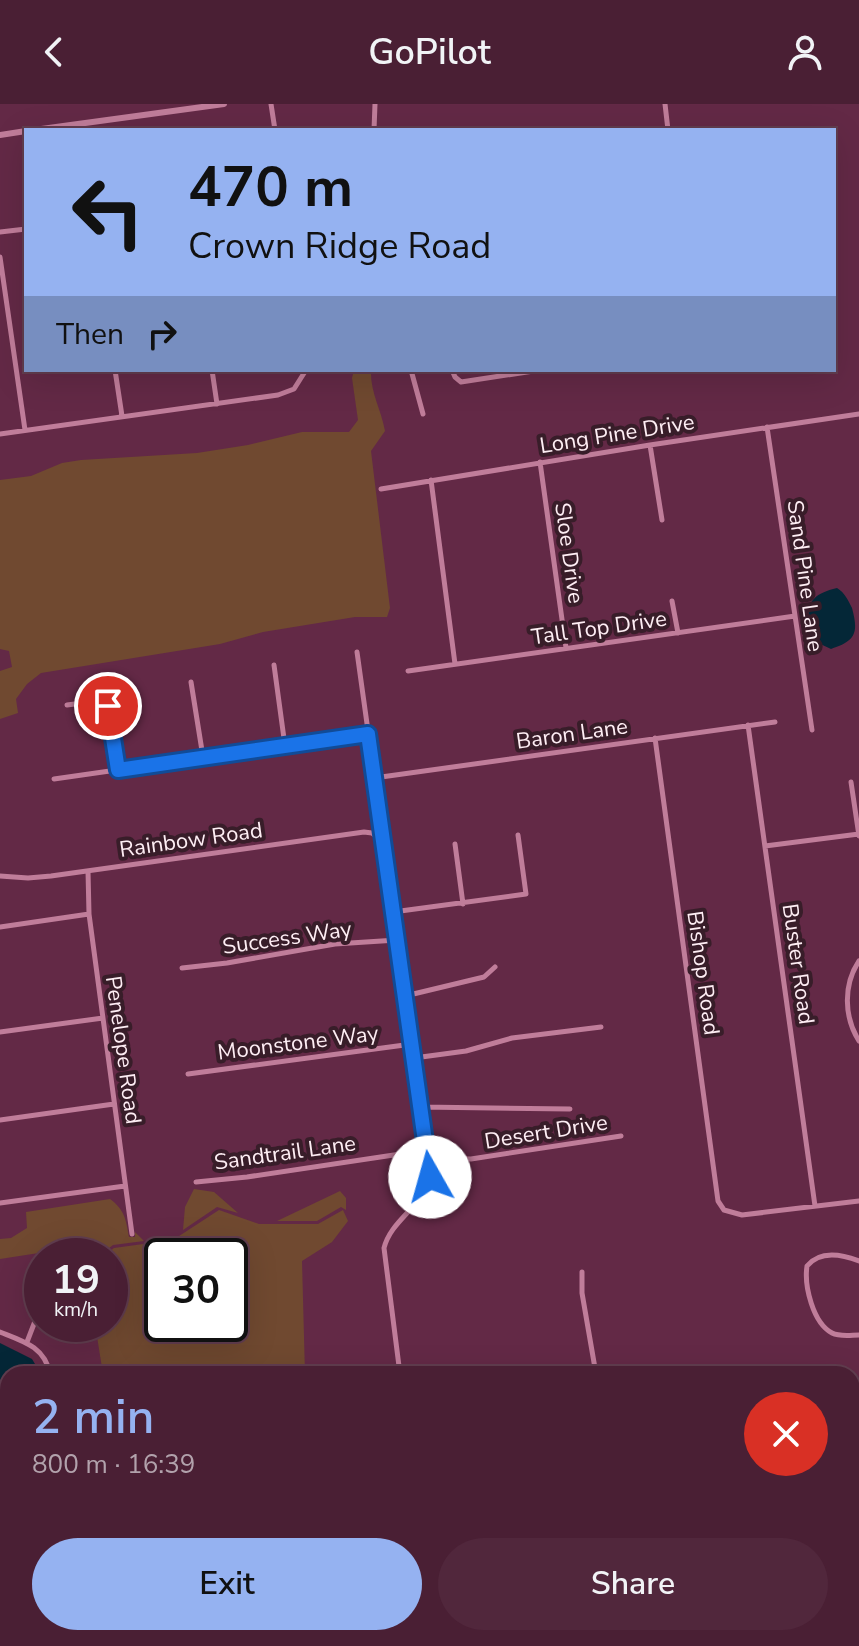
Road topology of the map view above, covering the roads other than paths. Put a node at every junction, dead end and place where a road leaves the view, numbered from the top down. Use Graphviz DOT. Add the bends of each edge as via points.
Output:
graph roads {
  1 [pos="224,104"];
  2 [pos="271,104"];
  3 [pos="375,104"];
  4 [pos="665,104"];
  5 [pos="49,128"];
  6 [pos="275,128"];
  7 [pos="374,128"];
  8 [pos="668,128"];
  9 [pos="24,131"];
  10 [pos="0,135"];
  11 [pos="24,229"];
  12 [pos="0,232"];
  13 [pos="0,257"];
  14 [pos="115,372"];
  15 [pos="212,372"];
  16 [pos="305,372"];
  17 [pos="412,372"];
  18 [pos="454,372"];
  19 [pos="515,372"];
  20 [pos="217,404"];
  21 [pos="423,414"];
  22 [pos="859,414"];
  23 [pos="122,417"];
  24 [pos="767,427"];
  25 [pos="25,430"];
  26 [pos="0,434"];
  27 [pos="650,445"];
  28 [pos="540,462"];
  29 [pos="431,480"];
  30 [pos="381,489"];
  31 [pos="662,520"];
  32 [pos="672,601"];
  33 [pos="795,616"];
  34 [pos="678,633"];
  35 [pos="566,648"];
  36 [pos="357,652"];
  37 [pos="455,664"];
  38 [pos="274,665"];
  39 [pos="408,671"];
  40 [pos="191,682"];
  41 [pos="67,705"];
  42 [pos="775,722"];
  43 [pos="748,725"];
  44 [pos="812,730"];
  45 [pos="368,734"];
  46 [pos="655,738"];
  47 [pos="285,746"];
  48 [pos="203,757"];
  49 [pos="118,770"];
  50 [pos="374,778"];
  51 [pos="54,779"];
  52 [pos="851,782"];
  53 [pos="518,835"];
  54 [pos="859,836"];
  55 [pos="383,842"];
  56 [pos="455,844"];
  57 [pos="765,846"];
  58 [pos="88,871"];
  59 [pos="0,876"];
  60 [pos="463,904"];
  61 [pos="393,912"];
  62 [pos="89,914"];
  63 [pos="0,927"];
  64 [pos="397,940"];
  65 [pos="859,961"];
  66 [pos="495,967"];
  67 [pos="182,968"];
  68 [pos="405,996"];
  69 [pos="103,1018"];
  70 [pos="601,1027"];
  71 [pos="0,1032"];
  72 [pos="859,1041"];
  73 [pos="412,1044"];
  74 [pos="414,1058"];
  75 [pos="188,1074"];
  76 [pos="114,1104"];
  77 [pos="421,1107"];
  78 [pos="570,1109"];
  79 [pos="0,1120"];
  80 [pos="621,1136"];
  81 [pos="427,1150"];
  82 [pos="428,1158"];
  83 [pos="196,1182"];
  84 [pos="125,1186"];
  85 [pos="859,1201"];
  86 [pos="0,1203"];
  87 [pos="815,1206"];
  88 [pos="132,1234"];
  89 [pos="859,1261"];
  90 [pos="582,1272"];
  91 [pos="0,1332"];
  92 [pos="859,1335"];
  93 [pos="24,1341"];
  94 [pos="27,1342"];
  95 [pos="48,1366"];
  96 [pos="399,1366"];
  97 [pos="595,1366"];
  1 -- 5 [label="street"];
  2 -- 6 [label="street"];
  3 -- 7 [label="street"];
  4 -- 8 [label="street"];
  9 -- 10 [label="street"];
  11 -- 12 [label="street"];
  13 -- 25 [label="street"];
  14 -- 23 [label="street"];
  15 -- 20 [label="street"];
  16 -- 20 [label="street" via="299,385 278,395"];
  17 -- 21 [label="street"];
  18 -- 19 [label="street" via="461,382"];
  20 -- 23 [label="street"];
  22 -- 24 [label="street, Long Pine Drive"];
  23 -- 25 [label="street"];
  24 -- 27 [label="street, Long Pine Drive"];
  24 -- 33 [label="street, Sand Pine Lane"];
  25 -- 26 [label="street"];
  27 -- 28 [label="street, Long Pine Drive"];
  27 -- 31 [label="street"];
  28 -- 29 [label="street, Long Pine Drive"];
  28 -- 35 [label="street, Sloe Drive"];
  29 -- 30 [label="street, Long Pine Drive"];
  29 -- 37 [label="street"];
  32 -- 34 [label="street"];
  33 -- 34 [label="street, Tall Top Drive"];
  33 -- 44 [label="street, Sand Pine Lane"];
  34 -- 35 [label="street, Tall Top Drive"];
  35 -- 37 [label="street, Tall Top Drive"];
  36 -- 45 [label="street"];
  37 -- 39 [label="street, Tall Top Drive"];
  38 -- 47 [label="street"];
  40 -- 48 [label="street"];
  41 -- 49 [label="street" via="106,703"];
  42 -- 43 [label="street, Baron Lane"];
  43 -- 46 [label="street, Baron Lane"];
  43 -- 57 [label="street, Buster Road"];
  45 -- 47 [label="street"];
  45 -- 50 [label="street"];
  46 -- 50 [label="street, Baron Lane"];
  46 -- 87 [label="street, Bishop Road" via="716,1194 724,1210 742,1215"];
  47 -- 48 [label="street"];
  48 -- 49 [label="street"];
  49 -- 51 [label="street"];
  50 -- 55 [label="street"];
  52 -- 54 [label="street"];
  53 -- 60 [label="street" via="526,894"];
  54 -- 57 [label="street"];
  55 -- 58 [label="street, Rainbow Road" via="364,832"];
  55 -- 61 [label="street"];
  56 -- 60 [label="street"];
  57 -- 87 [label="street, Buster Road"];
  58 -- 59 [label="street, Rainbow Road"];
  58 -- 62 [label="street, Penelope Road"];
  60 -- 61 [label="street"];
  61 -- 64 [label="street"];
  62 -- 63 [label="street"];
  62 -- 69 [label="street, Penelope Road"];
  64 -- 67 [label="street, Success Way" via="335,944"];
  64 -- 68 [label="street"];
  65 -- 72 [label="street" via="847,1006"];
  66 -- 68 [label="street" via="484,977"];
  68 -- 73 [label="street"];
  69 -- 71 [label="street"];
  69 -- 76 [label="street, Penelope Road"];
  70 -- 74 [label="street"];
  73 -- 74 [label="street"];
  73 -- 75 [label="street, Moonstone Way"];
  74 -- 77 [label="street"];
  76 -- 79 [label="street"];
  76 -- 84 [label="street, Penelope Road"];
  77 -- 78 [label="street"];
  77 -- 81 [label="street"];
  80 -- 82 [label="street, Desert Drive" via="471,1159"];
  81 -- 82 [label="street"];
  81 -- 83 [label="street, Sandtrail Lane"];
  82 -- 96 [label="street" via="427,1189 389,1234 384,1248"];
  84 -- 86 [label="street"];
  84 -- 88 [label="street, Penelope Road"];
  85 -- 87 [label="street"];
  89 -- 92 [label="street" via="820,1256 807,1266 806,1280 817,1314 830,1332"];
  90 -- 97 [label="street"];
  91 -- 93 [label="street"];
  94 -- 95 [label="street"];
}
